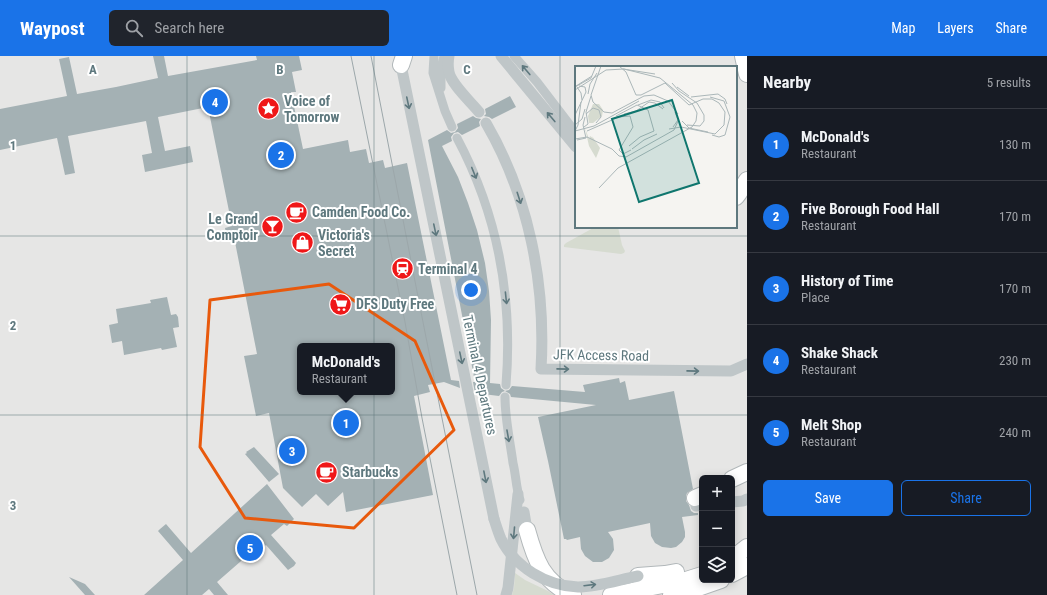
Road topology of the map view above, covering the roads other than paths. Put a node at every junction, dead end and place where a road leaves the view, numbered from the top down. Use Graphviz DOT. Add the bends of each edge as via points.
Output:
graph roads {
  1 [pos="434,56"];
  2 [pos="444,56"];
  3 [pos="449,56"];
  4 [pos="501,56"];
  5 [pos="514,56"];
  6 [pos="743,56"];
  7 [pos="402,60"];
  8 [pos="747,74"];
  9 [pos="441,98"];
  10 [pos="479,112"];
  11 [pos="486,123"];
  12 [pos="452,127"];
  13 [pos="575,132"];
  14 [pos="457,138"];
  15 [pos="575,146"];
  16 [pos="747,180"];
  17 [pos="737,196"];
  18 [pos="747,364"];
  19 [pos="506,385"];
  20 [pos="505,397"];
  21 [pos="747,472"];
  22 [pos="735,478"];
  23 [pos="518,494"];
  24 [pos="747,500"];
  25 [pos="735,502"];
  26 [pos="524,512"];
  27 [pos="528,530"];
  28 [pos="747,539"];
  29 [pos="747,547"];
  30 [pos="735,548"];
  31 [pos="735,557"];
  32 [pos="747,566"];
  33 [pos="699,567"];
  34 [pos="735,572"];
  35 [pos="638,576"];
  36 [pos="699,576"];
  37 [pos="712,583"];
  38 [pos="569,594"];
  39 [pos="506,595"];
  40 [pos="611,595"];
  41 [pos="671,595"];
  1 -- 9 [label="street" via="433,73"];
  2 -- 9 [label="street"];
  3 -- 10 [label="street" via="452,80"];
  15 -- 4 [label="street, one-way"];
  13 -- 5 [label="street, one-way"];
  6 -- 8 [label="highway"];
  7 -- 35 [label="street, Terminal 4 Departures, one-way, bridge" via="489,496 501,538 509,552 523,566 540,578 555,583 579,587"];
  9 -- 12 [label="street"];
  11 -- 18 [label="street, JFK Access Road, one-way" via="500,148 517,190 531,239 541,304 541,369 731,371"];
  14 -- 19 [label="street, one-way" via="483,196 500,257 508,320"];
  16 -- 17 [label="highway"];
  20 -- 23 [label="street, one-way" via="507,428"];
  21 -- 22 [label="highway"];
  23 -- 26 [label="street"];
  23 -- 39 [label="street, one-way"];
  24 -- 25 [label="street"];
  26 -- 27 [label="street"];
  27 -- 38 [label="highway" via="535,557 543,571 553,583"];
  28 -- 30 [label="highway"];
  29 -- 31 [label="highway"];
  32 -- 34 [label="highway"];
  33 -- 35 [label="highway" via="666,574"];
  36 -- 40 [label="highway"];
  37 -- 41 [label="highway"];
}
